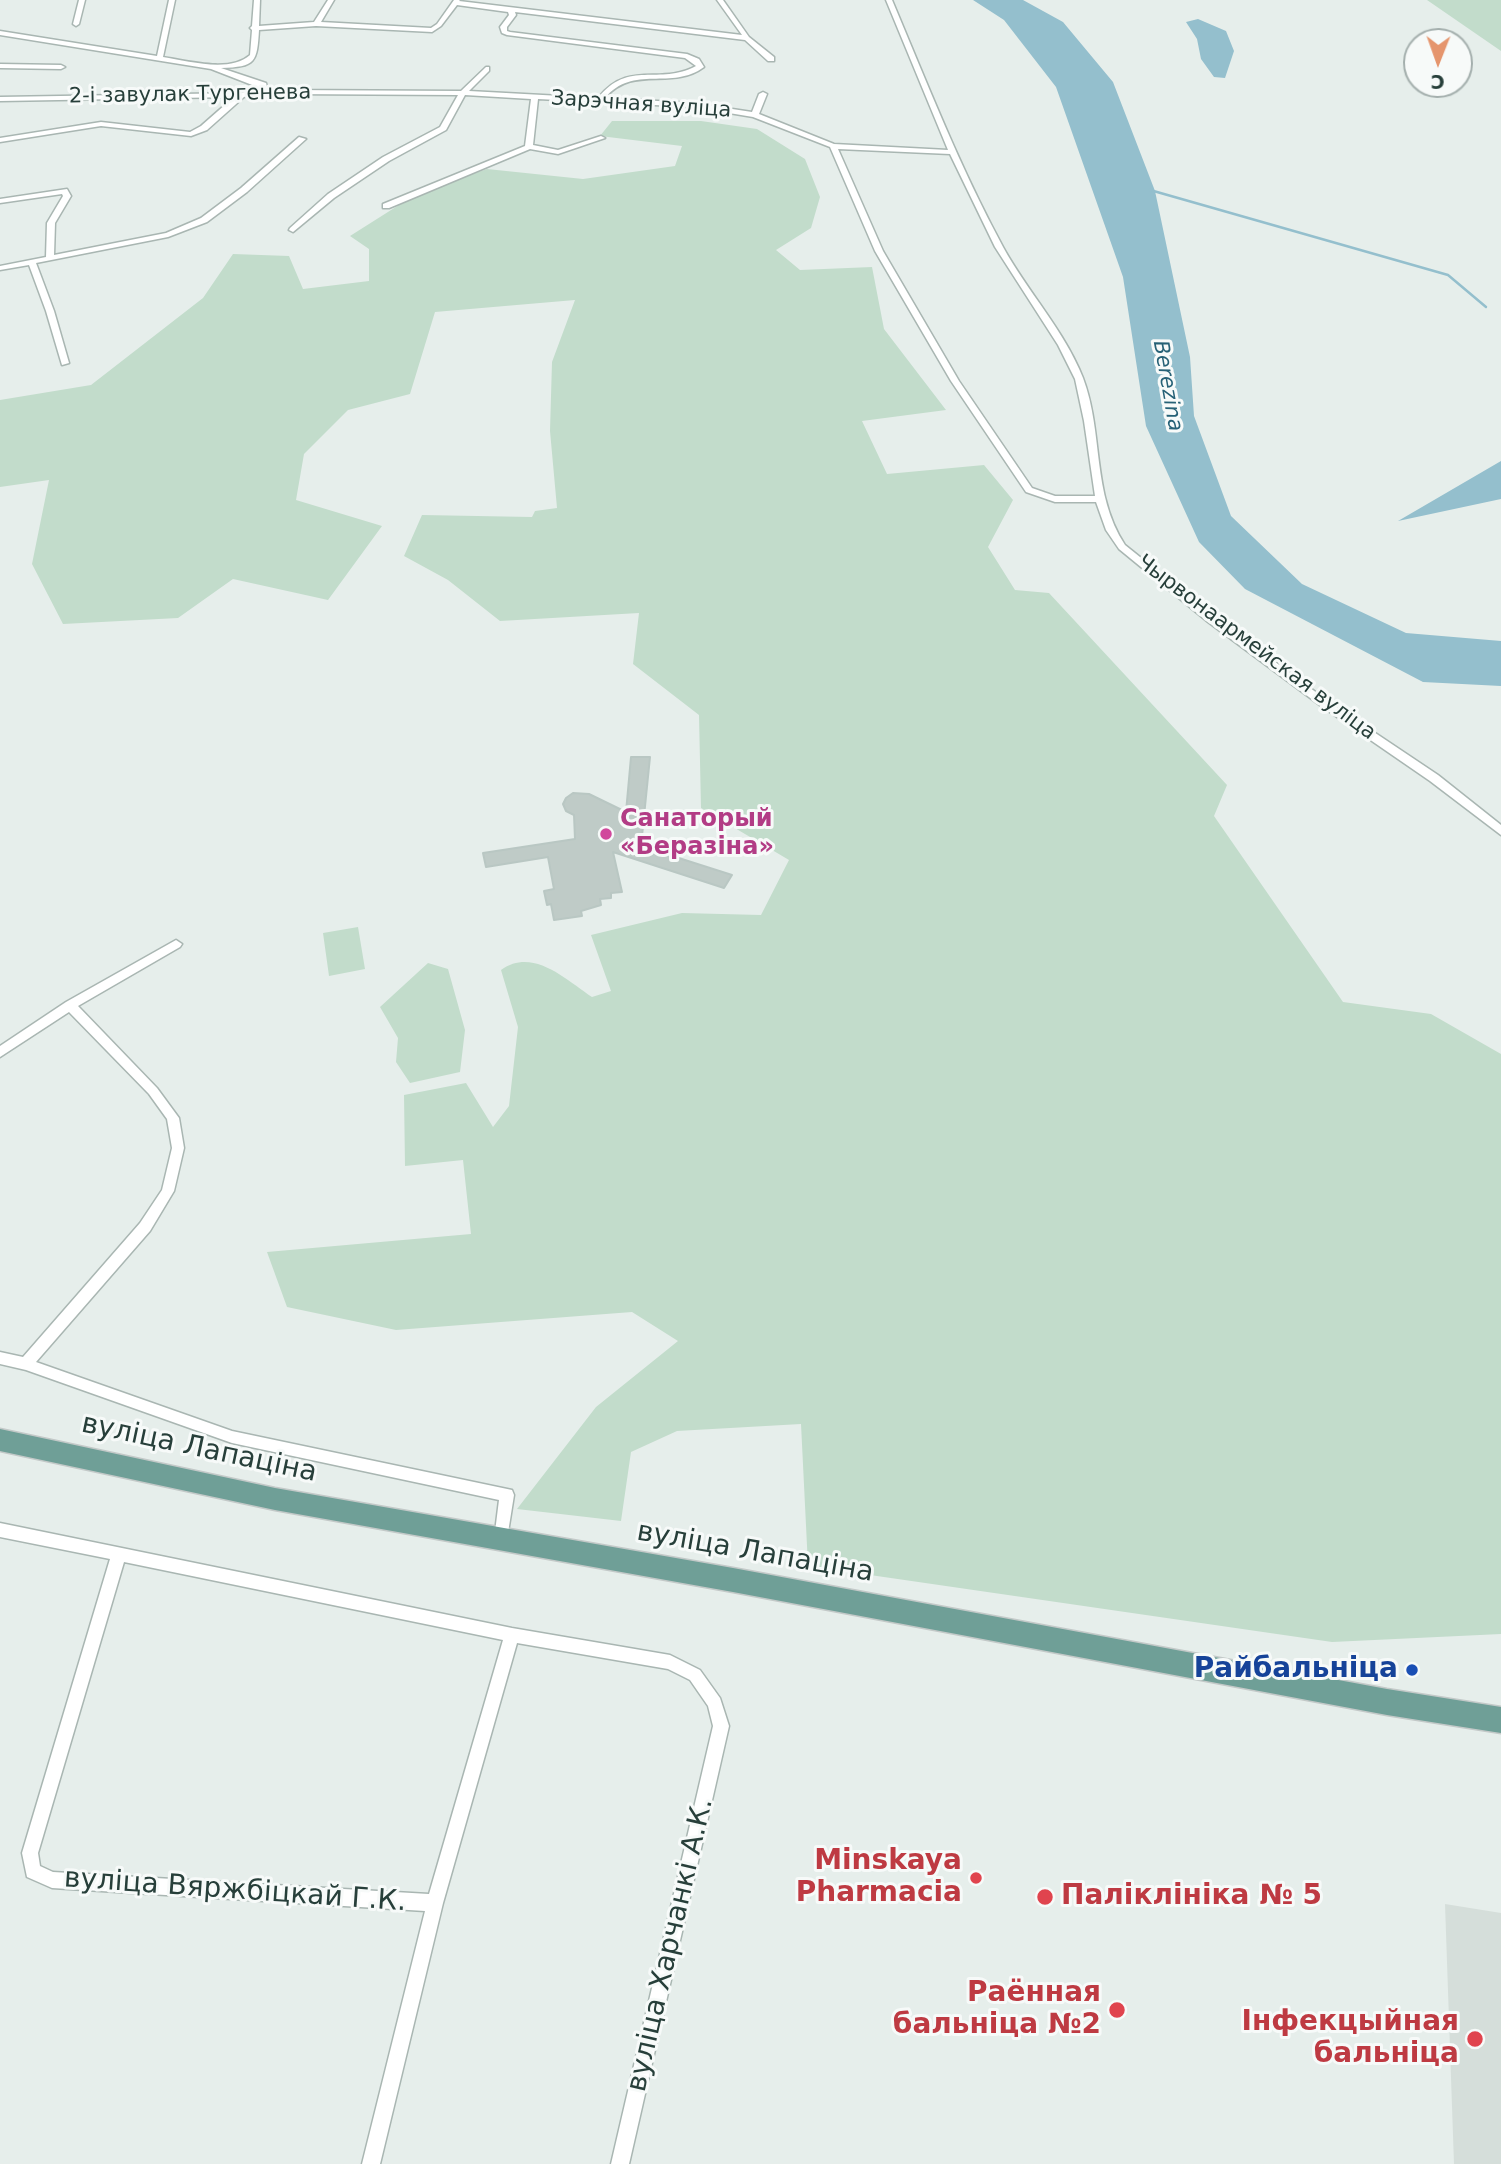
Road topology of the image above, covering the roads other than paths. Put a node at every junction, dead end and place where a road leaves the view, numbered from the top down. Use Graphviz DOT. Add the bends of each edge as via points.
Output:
graph roads {
  1 [pos="82,0"];
  2 [pos="172,0"];
  3 [pos="257,0"];
  4 [pos="331,0"];
  5 [pos="720,0"];
  6 [pos="889,0"];
  7 [pos="456,2"];
  8 [pos="504,9"];
  9 [pos="76,23"];
  10 [pos="316,24"];
  11 [pos="253,28"];
  12 [pos="0,33"];
  13 [pos="747,38"];
  14 [pos="160,57"];
  15 [pos="772,59"];
  16 [pos="0,66"];
  17 [pos="61,67"];
  18 [pos="212,67"];
  19 [pos="486,69"];
  20 [pos="264,89"];
  21 [pos="463,93"];
  22 [pos="764,94"];
  23 [pos="241,95"];
  24 [pos="535,97"];
  25 [pos="0,99"];
  26 [pos="601,99"];
  27 [pos="755,114"];
  28 [pos="601,138"];
  29 [pos="302,139"];
  30 [pos="0,141"];
  31 [pos="833,146"];
  32 [pos="529,147"];
  33 [pos="951,152"];
  34 [pos="0,201"];
  35 [pos="386,206"];
  36 [pos="293,230"];
  37 [pos="50,259"];
  38 [pos="32,263"];
  39 [pos="0,268"];
  40 [pos="65,363"];
  41 [pos="1101,499"];
  42 [pos="1501,831"];
  43 [pos="176,944"];
  44 [pos="70,1005"];
  45 [pos="0,1052"];
  46 [pos="0,1358"];
  47 [pos="26,1364"];
  48 [pos="0,1440"];
  49 [pos="0,1530"];
  50 [pos="501,1540"];
  51 [pos="119,1553"];
  52 [pos="513,1635"];
  53 [pos="1501,1720"];
  54 [pos="435,1903"];
  55 [pos="371,2164"];
  56 [pos="620,2164"];
  1 -- 9 [label="street"];
  2 -- 14 [label="street"];
  3 -- 11 [label="street"];
  4 -- 10 [label="street"];
  5 -- 13 [label="street"];
  6 -- 33 [label="street, Чырвонаармейская вуліца"];
  7 -- 8 [label="street"];
  7 -- 10 [label="street" via="432,30"];
  8 -- 13 [label="street"];
  8 -- 26 [label="street" via="513,15 503,27 509,34 687,56 699,66 678,75 620,80 607,88"];
  10 -- 11 [label="street"];
  11 -- 18 [label="street" via="254,55 249,62"];
  12 -- 14 [label="street"];
  13 -- 15 [label="street"];
  14 -- 18 [label="street"];
  16 -- 17 [label="street, 2-і завулак Тургенева"];
  18 -- 20 [label="street"];
  19 -- 21 [label="street"];
  20 -- 21 [label="street, 2-і завулак Тургенева"];
  20 -- 23 [label="street, 2-і завулак Тургенева"];
  21 -- 24 [label="street, 2-і завулак Тургенева"];
  21 -- 36 [label="street" via="443,128 331,196"];
  22 -- 27 [label="street"];
  23 -- 25 [label="street, 2-і завулак Тургенева"];
  23 -- 30 [label="street" via="191,134 101,124"];
  24 -- 26 [label="street, Зарэчная вуліца"];
  24 -- 32 [label="street"];
  26 -- 27 [label="street, Зарэчная вуліца"];
  27 -- 31 [label="street, Зарэчная вуліца"];
  28 -- 32 [label="street" via="558,152"];
  29 -- 37 [label="street" via="204,220 169,235"];
  31 -- 33 [label="street, Зарэчная вуліца"];
  31 -- 41 [label="street" via="879,251 955,381 1030,490 1059,501"];
  32 -- 35 [label="street"];
  33 -- 41 [label="street, Чырвонаармейская вуліца" via="1000,248 1079,380"];
  34 -- 37 [label="street" via="64,191 67,196 51,223"];
  37 -- 38 [label="street"];
  38 -- 39 [label="street"];
  38 -- 40 [label="street"];
  41 -- 42 [label="street, Чырвонаармейская вуліца" via="1107,523 1122,547 1325,704 1434,778"];
  43 -- 44 [label="street"];
  44 -- 45 [label="street"];
  44 -- 47 [label="street" via="153,1091 173,1118 178,1148 168,1191 145,1227"];
  46 -- 47 [label="street"];
  47 -- 50 [label="street" via="232,1437 507,1495"];
  48 -- 50 [label="main road, вуліца Лапаціна" via="275,1499"];
  49 -- 51 [label="street"];
  50 -- 53 [label="main road, вуліца Лапаціна"];
  51 -- 52 [label="street"];
  51 -- 54 [label="street, вуліца Вяржбіцкай Г.К." via="30,1853 33,1871 52,1880"];
  52 -- 54 [label="street, вуліца Вяржбіцкай Г.К."];
  52 -- 56 [label="street, вуліца Харчанкі А.К." via="670,1661 695,1675 715,1703 721,1726"];
  54 -- 55 [label="street, вуліца Вяржбіцкай Г.К."];
}
